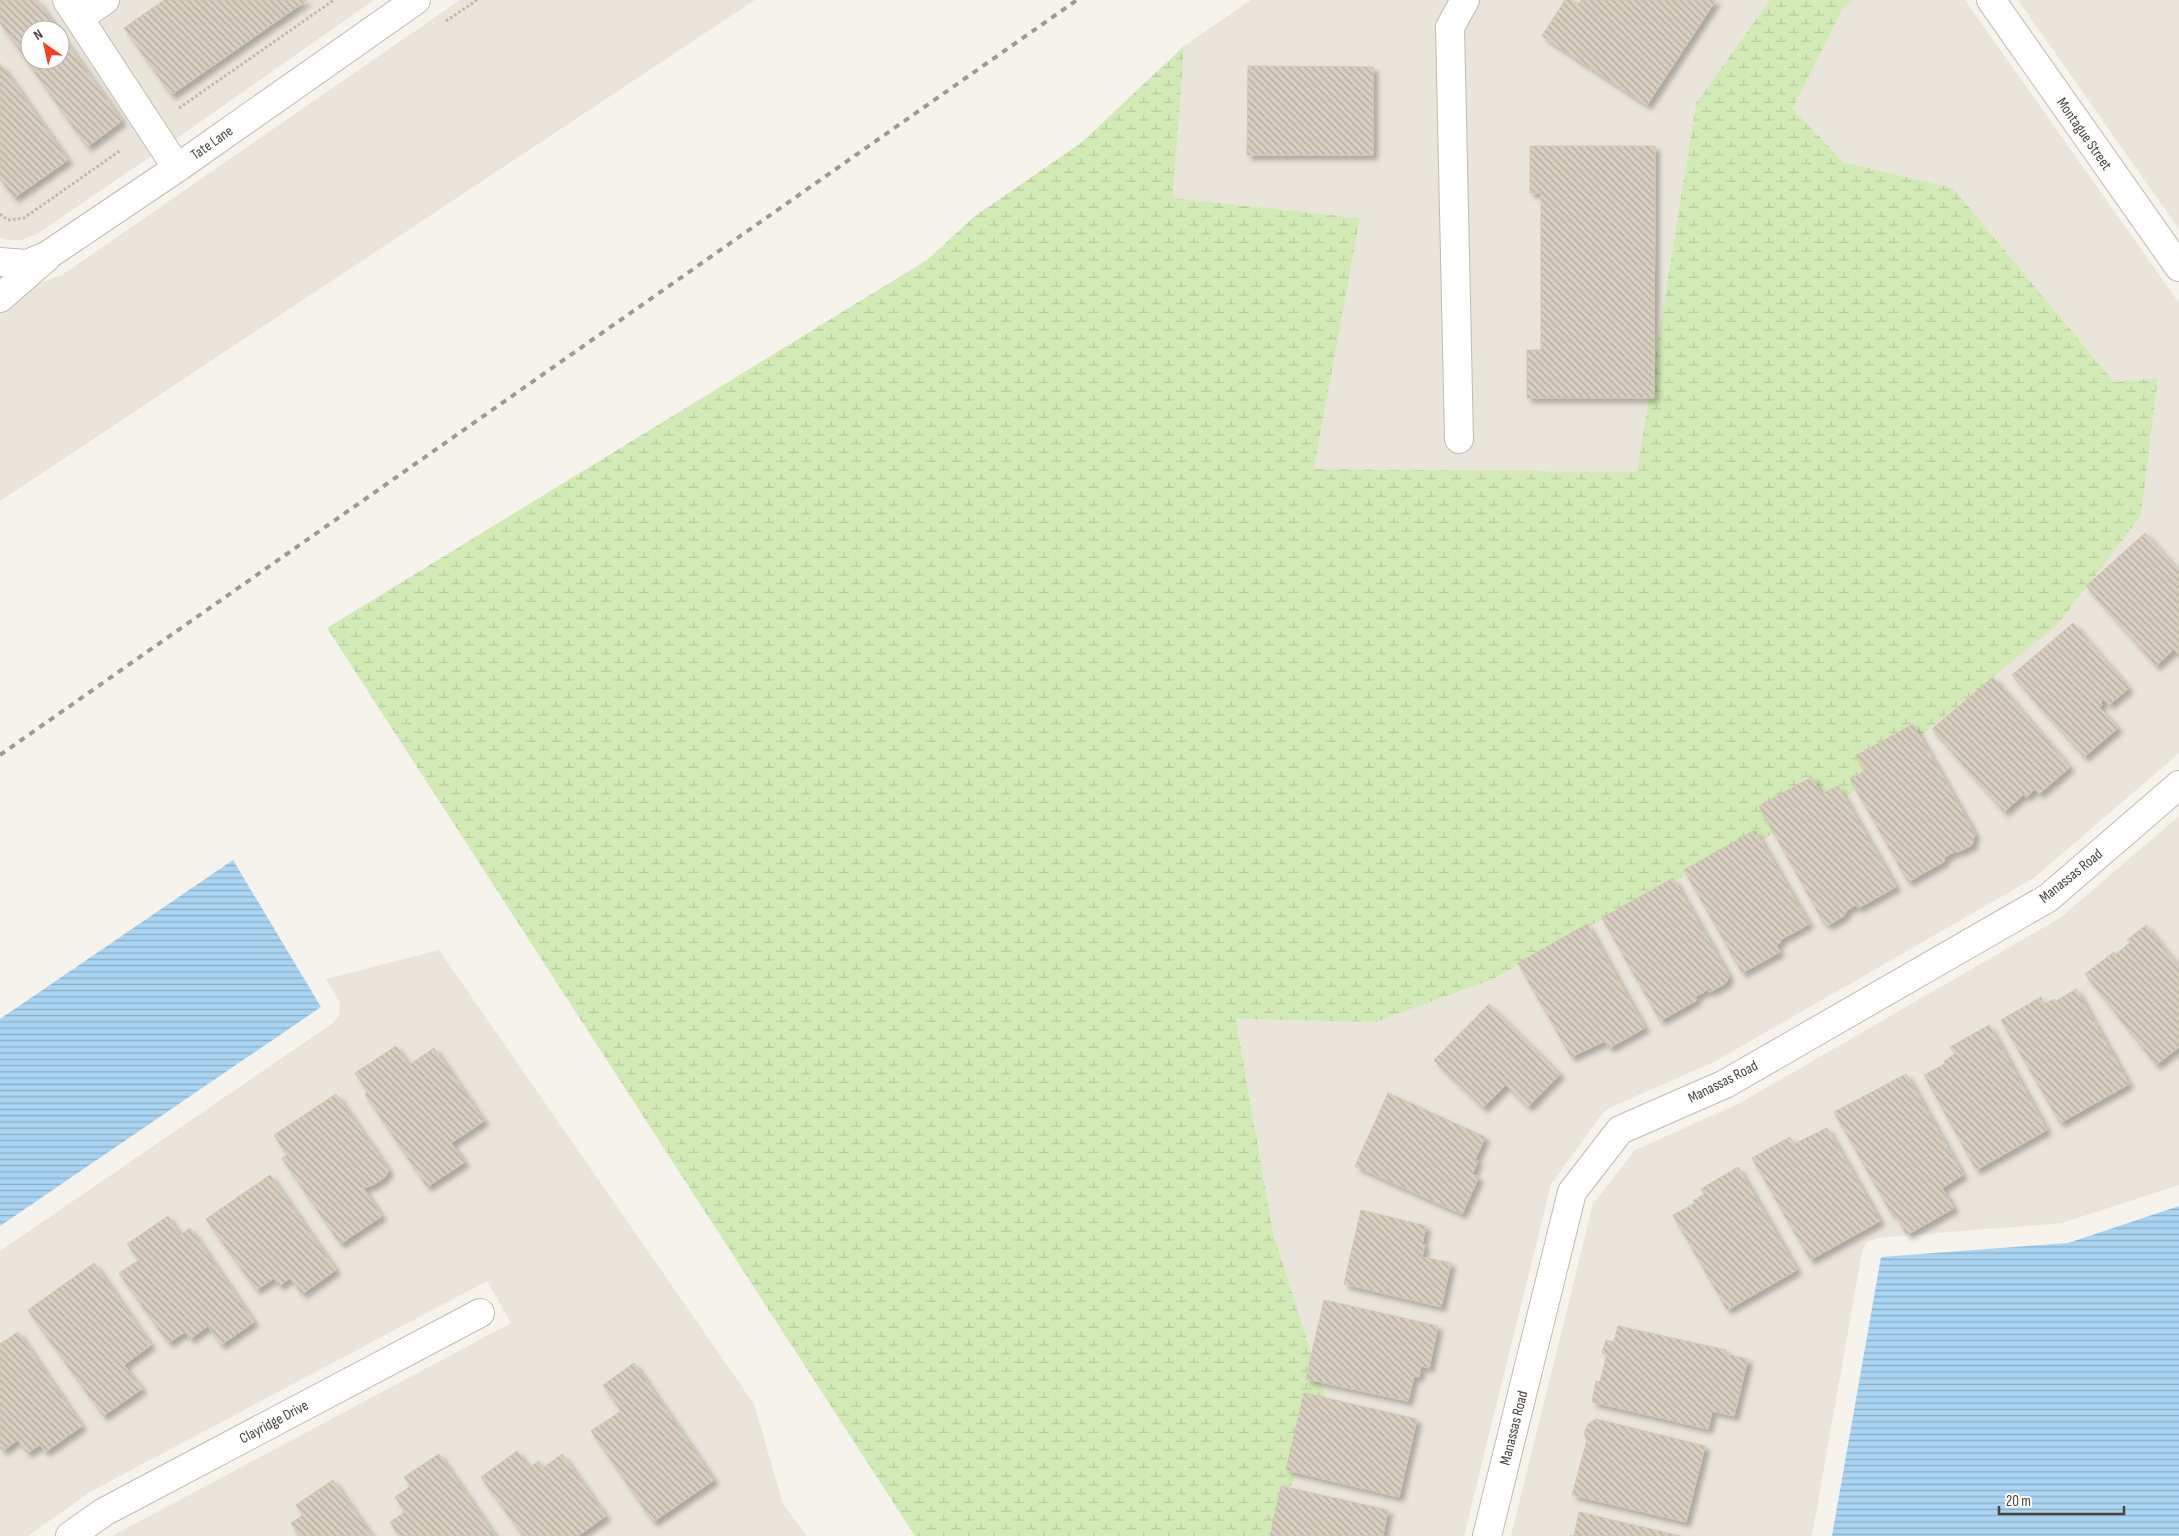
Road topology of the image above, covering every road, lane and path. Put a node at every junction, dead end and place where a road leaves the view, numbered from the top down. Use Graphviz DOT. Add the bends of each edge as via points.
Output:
graph roads {
  1 [pos="105,0"];
  2 [pos="334,0"];
  3 [pos="416,0"];
  4 [pos="1465,0"];
  5 [pos="1991,0"];
  6 [pos="73,9"];
  7 [pos="152,130"];
  8 [pos="177,168"];
  9 [pos="0,214"];
  10 [pos="48,255"];
  11 [pos="0,262"];
  12 [pos="2179,267"];
  13 [pos="0,298"];
  14 [pos="1459,439"];
  15 [pos="2179,785"];
  16 [pos="480,1312"];
  17 [pos="70,1536"];
  18 [pos="1487,1536"];
  1 -- 6 [label="street"];
  2 -- 7 [label="path"];
  3 -- 8 [label="street, Tate Lane"];
  4 -- 14 [label="street" via="1450,27"];
  5 -- 12 [label="street, Montague Street"];
  6 -- 7 [label="street"];
  7 -- 8 [label="street"];
  7 -- 9 [label="path" via="24,218 8,220"];
  8 -- 10 [label="street, Tate Lane"];
  10 -- 11 [label="street, Tate Lane" via="27,264"];
  10 -- 13 [label="street"];
  15 -- 18 [label="street, Manassas Road" via="2048,898 1725,1084 1620,1130 1572,1192"];
  16 -- 17 [label="street, Clayridge Drive" via="104,1512"];
}
